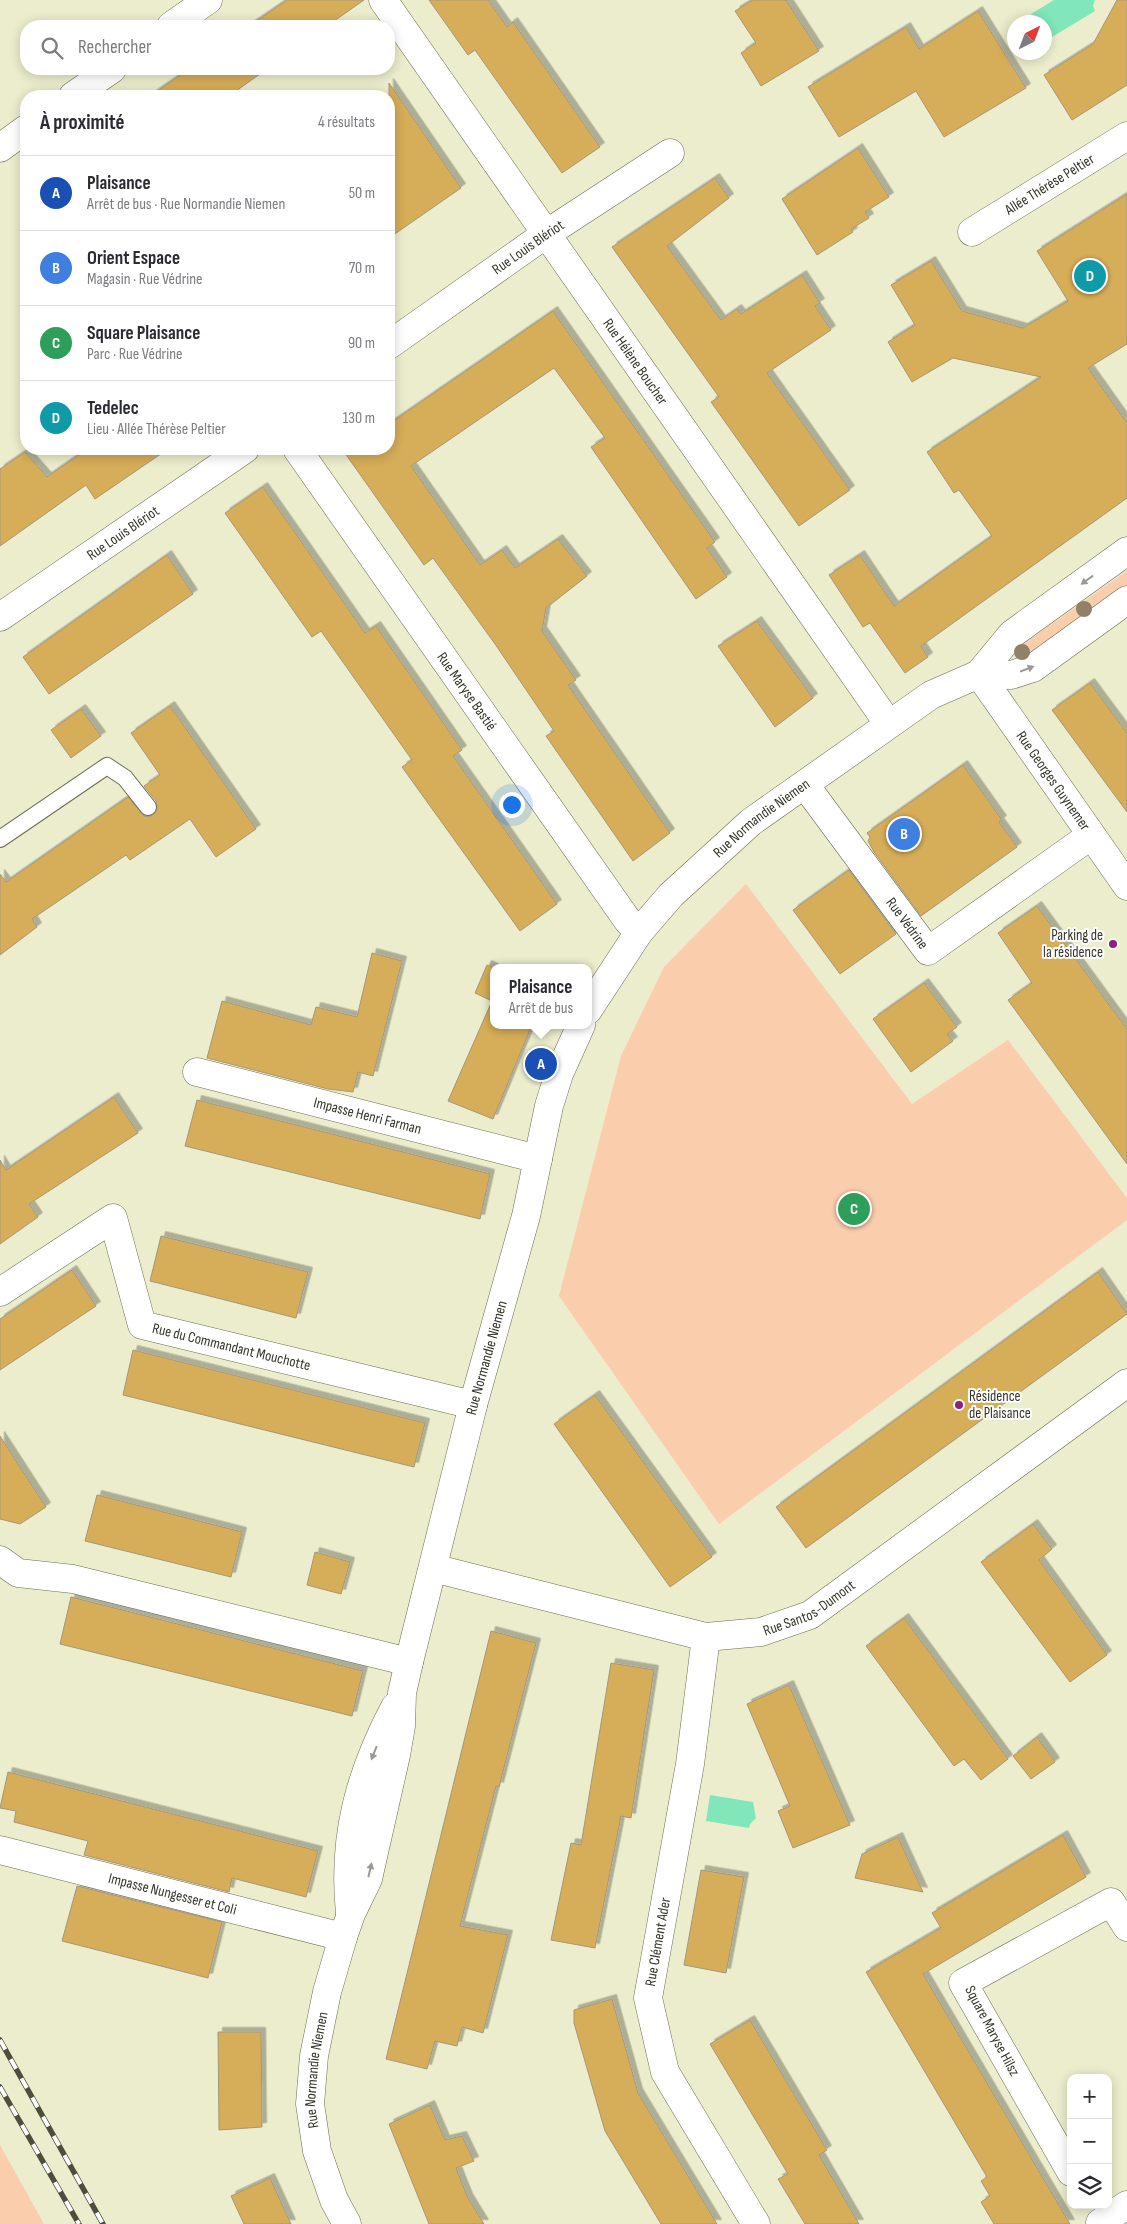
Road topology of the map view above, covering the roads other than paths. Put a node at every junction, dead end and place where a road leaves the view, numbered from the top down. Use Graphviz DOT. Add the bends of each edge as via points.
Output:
graph roads {
  1 [pos="208,0"];
  2 [pos="383,0"];
  3 [pos="176,15"];
  4 [pos="103,75"];
  5 [pos="82,90"];
  6 [pos="20,134"];
  7 [pos="1127,136"];
  8 [pos="0,148"];
  9 [pos="670,153"];
  10 [pos="972,232"];
  11 [pos="546,234"];
  12 [pos="395,341"];
  13 [pos="236,455"];
  14 [pos="301,455"];
  15 [pos="1127,551"];
  16 [pos="1127,600"];
  17 [pos="0,618"];
  18 [pos="979,674"];
  19 [pos="888,723"];
  20 [pos="805,785"];
  21 [pos="148,807"];
  22 [pos="1090,836"];
  23 [pos="0,838"];
  24 [pos="1127,886"];
  25 [pos="639,932"];
  26 [pos="592,1004"];
  27 [pos="579,1029"];
  28 [pos="197,1072"];
  29 [pos="538,1159"];
  30 [pos="0,1292"];
  31 [pos="1127,1383"];
  32 [pos="473,1405"];
  33 [pos="0,1560"];
  34 [pos="433,1568"];
  35 [pos="706,1637"];
  36 [pos="409,1662"];
  37 [pos="0,1850"];
  38 [pos="347,1926"];
  39 [pos="1127,1927"];
  40 [pos="1067,2165"];
  41 [pos="1127,2206"];
  42 [pos="1092,2209"];
  43 [pos="347,2224"];
  44 [pos="756,2224"];
  45 [pos="1100,2224"];
  1 -- 3 [label="street"];
  2 -- 11 [label="street, Rue Hélène Boucher"];
  4 -- 5 [label="street"];
  6 -- 8 [label="street"];
  7 -- 10 [label="street, Allée Thérèse Peltier"];
  9 -- 11 [label="street, Rue Louis Blériot"];
  11 -- 12 [label="street, Rue Louis Blériot"];
  11 -- 19 [label="street, Rue Hélène Boucher"];
  13 -- 17 [label="street, Rue Louis Blériot"];
  14 -- 25 [label="street, Rue Maryse Bastié" via="628,922"];
  15 -- 18 [label="street, Rue Normandie Niemen, one-way" via="1012,634"];
  18 -- 16 [label="street, Rue Normandie Niemen, one-way" via="1011,675 1033,668"];
  18 -- 19 [label="street, Rue Normandie Niemen" via="932,695"];
  18 -- 22 [label="street, Rue Georges Guynemer"];
  19 -- 20 [label="street, Rue Normandie Niemen"];
  20 -- 22 [label="street, Rue Védrine" via="928,950"];
  20 -- 25 [label="street, Rue Normandie Niemen" via="752,822 708,860 671,894"];
  21 -- 23 [label="lane" via="125,778 107,766"];
  22 -- 24 [label="street, Rue Georges Guynemer"];
  25 -- 26 [label="street, Rue Normandie Niemen"];
  27 -- 29 [label="street, Rue Normandie Niemen" via="559,1074"];
  28 -- 29 [label="street, Impasse Henri Farman"];
  29 -- 32 [label="street, Rue Normandie Niemen" via="526,1216"];
  30 -- 32 [label="street, Rue du Commandant Mouchotte" via="113,1218 142,1325"];
  31 -- 35 [label="street, Rue Santos-Dumont" via="810,1615 761,1632"];
  32 -- 34 [label="street, Rue Normandie Niemen"];
  33 -- 36 [label="street" via="18,1573 73,1579"];
  34 -- 35 [label="street, Rue Santos-Dumont"];
  34 -- 36 [label="street, Rue Normandie Niemen"];
  35 -- 44 [label="street, Rue Clément Ader" via="690,1764 648,1998 665,2072"];
  36 -- 38 [label="street, Rue Normandie Niemen" via="402,1693 396,1755 368,1879"];
  37 -- 38 [label="street, Impasse Nungesser et Coli"];
  38 -- 43 [label="street, Rue Normandie Niemen" via="327,1992 314,2056 310,2104 317,2151 334,2200"];
  39 -- 40 [label="street, Square Maryse Hilsz" via="1111,1902 963,1983"];
  41 -- 45 [label="street"];
  42 -- 45 [label="street"];
}
